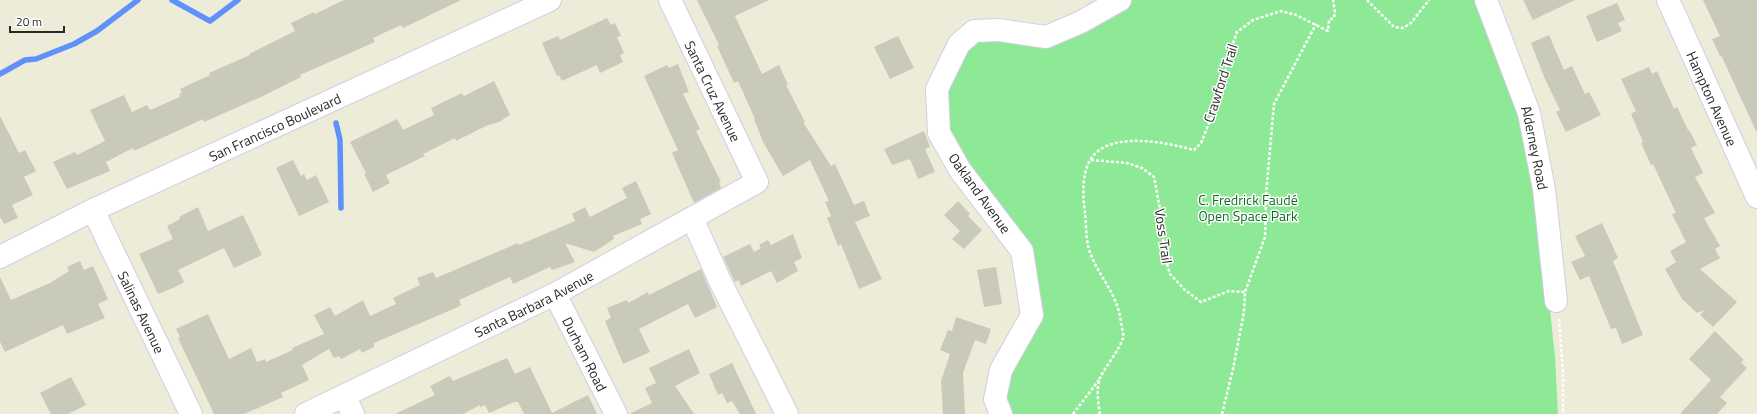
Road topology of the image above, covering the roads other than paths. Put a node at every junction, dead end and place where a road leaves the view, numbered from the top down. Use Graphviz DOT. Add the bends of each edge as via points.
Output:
graph roads {
  1 [pos="550,0"];
  2 [pos="670,0"];
  3 [pos="1120,0"];
  4 [pos="1486,0"];
  5 [pos="1668,0"];
  6 [pos="757,182"];
  7 [pos="1757,197"];
  8 [pos="93,210"];
  9 [pos="692,218"];
  10 [pos="0,257"];
  11 [pos="555,294"];
  12 [pos="1556,301"];
  13 [pos="349,405"];
  14 [pos="191,414"];
  15 [pos="306,414"];
  16 [pos="616,414"];
  17 [pos="787,414"];
  18 [pos="1001,414"];
  1 -- 8 [label="street, San Francisco Boulevard"];
  2 -- 6 [label="street, Santa Cruz Avenue"];
  3 -- 18 [label="street, Oakland Avenue" via="1080,22 1046,36 1000,30 974,31 959,44 937,89 939,133 960,170 1022,251 1032,315 1001,370 995,399"];
  4 -- 12 [label="street, Alderney Road" via="1529,113 1544,189"];
  5 -- 7 [label="street, Hampton Avenue"];
  6 -- 9 [label="street, Santa Barbara Avenue"];
  8 -- 10 [label="street, San Francisco Boulevard"];
  8 -- 14 [label="street, Salinas Avenue"];
  9 -- 11 [label="street, Santa Barbara Avenue"];
  9 -- 17 [label="street" via="720,281"];
  11 -- 13 [label="street, Santa Barbara Avenue"];
  11 -- 16 [label="street, Durham Road"];
  13 -- 15 [label="street, Santa Barbara Avenue"];
}
